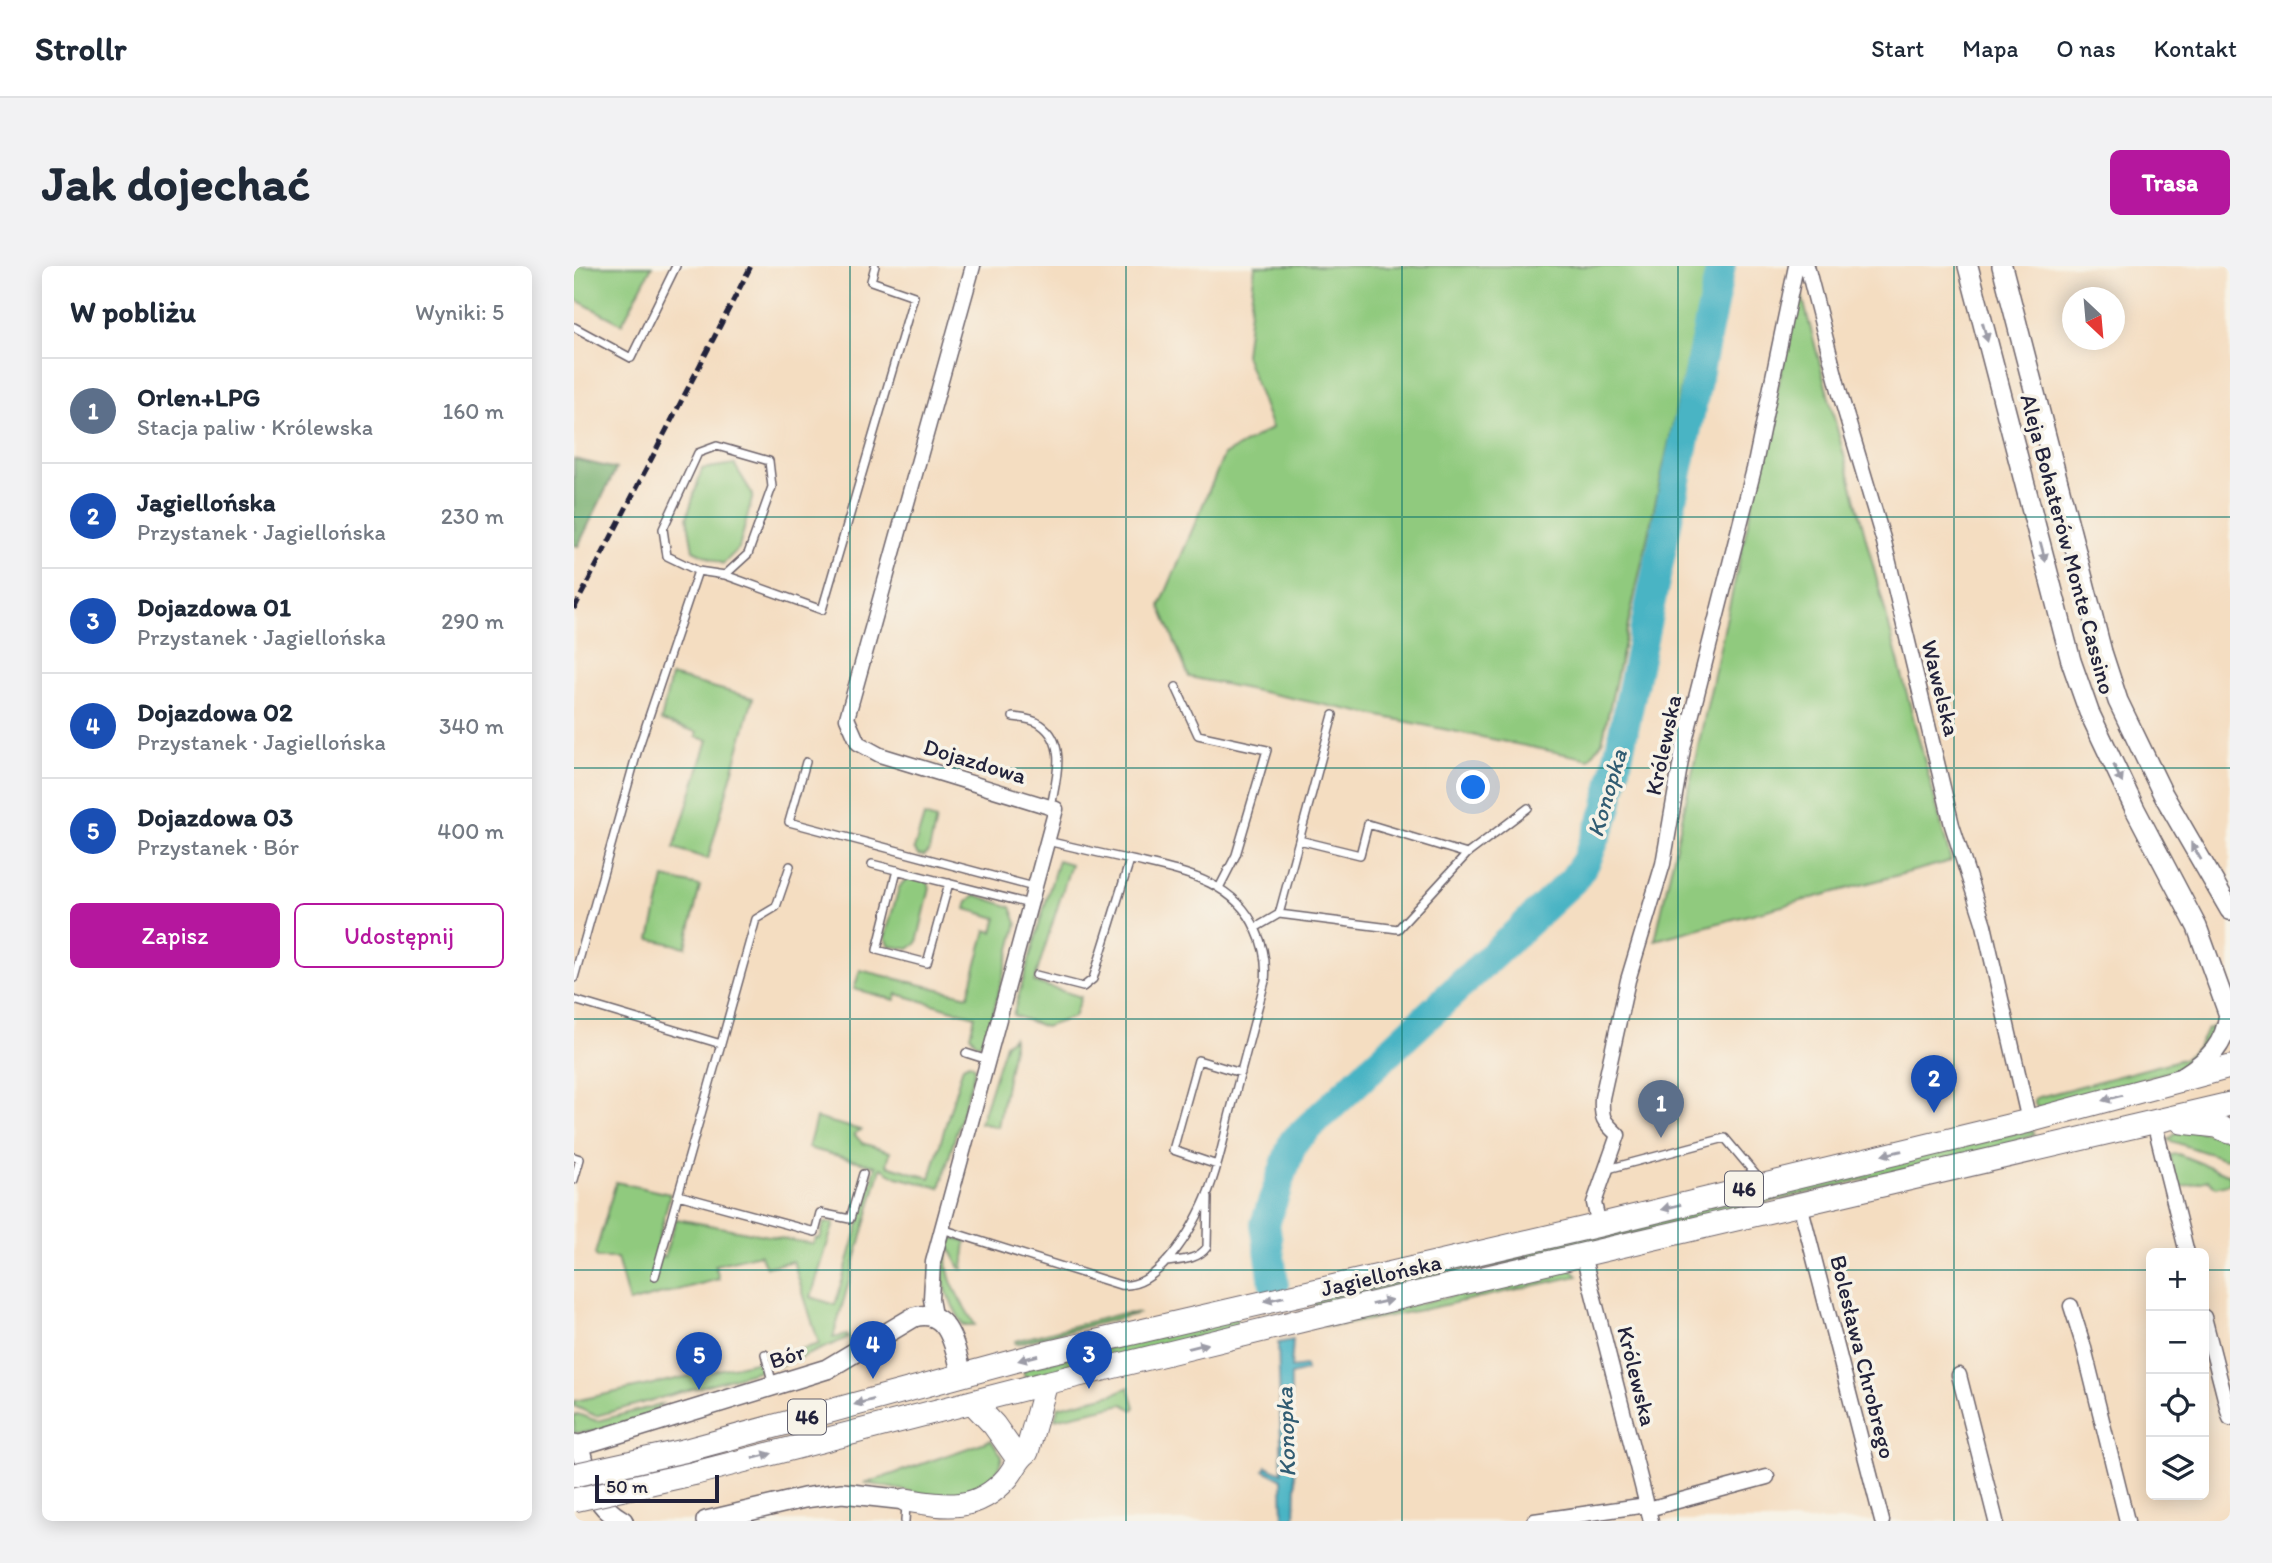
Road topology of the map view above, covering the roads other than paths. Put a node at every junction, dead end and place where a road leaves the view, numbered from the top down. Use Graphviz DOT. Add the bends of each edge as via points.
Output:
graph roads {
  1 [pos="677,266"];
  2 [pos="875,266"];
  3 [pos="973,266"];
  4 [pos="1796,266"];
  5 [pos="1807,266"];
  6 [pos="1968,266"];
  7 [pos="2002,266"];
  8 [pos="574,327"];
  9 [pos="698,571"];
  10 [pos="725,575"];
  11 [pos="1176,687"];
  12 [pos="1333,715"];
  13 [pos="1013,716"];
  14 [pos="806,762"];
  15 [pos="1528,807"];
  16 [pos="1051,808"];
  17 [pos="1299,840"];
  18 [pos="1047,841"];
  19 [pos="1468,853"];
  20 [pos="1130,860"];
  21 [pos="872,864"];
  22 [pos="790,866"];
  23 [pos="897,870"];
  24 [pos="948,883"];
  25 [pos="1035,887"];
  26 [pos="1219,888"];
  27 [pos="1030,904"];
  28 [pos="2230,910"];
  29 [pos="1279,914"];
  30 [pos="1255,928"];
  31 [pos="1037,975"];
  32 [pos="574,978"];
  33 [pos="574,1000"];
  34 [pos="2229,1016"];
  35 [pos="721,1044"];
  36 [pos="965,1053"];
  37 [pos="988,1060"];
  38 [pos="2230,1067"];
  39 [pos="1241,1073"];
  40 [pos="2178,1080"];
  41 [pos="2230,1104"];
  42 [pos="2029,1121"];
  43 [pos="2154,1122"];
  44 [pos="2230,1132"];
  45 [pos="574,1157"];
  46 [pos="1217,1165"];
  47 [pos="1606,1170"];
  48 [pos="863,1174"];
  49 [pos="574,1180"];
  50 [pos="1764,1184"];
  51 [pos="1208,1192"];
  52 [pos="678,1195"];
  53 [pos="1800,1204"];
  54 [pos="1599,1225"];
  55 [pos="942,1229"];
  56 [pos="2186,1248"];
  57 [pos="1583,1255"];
  58 [pos="1166,1262"];
  59 [pos="655,1276"];
  60 [pos="2071,1306"];
  61 [pos="934,1315"];
  62 [pos="2209,1336"];
  63 [pos="765,1354"];
  64 [pos="1959,1375"];
  65 [pos="962,1376"];
  66 [pos="1046,1383"];
  67 [pos="773,1386"];
  68 [pos="972,1402"];
  69 [pos="2230,1418"];
  70 [pos="577,1444"];
  71 [pos="1018,1459"];
  72 [pos="574,1475"];
  73 [pos="1767,1477"];
  74 [pos="574,1500"];
  75 [pos="906,1510"];
  76 [pos="1648,1512"];
  77 [pos="623,1521"];
  78 [pos="706,1521"];
  79 [pos="1534,1521"];
  80 [pos="1881,1521"];
  81 [pos="1996,1521"];
  82 [pos="2127,1521"];
  1 -- 8 [label="lane" via="631,358"];
  2 -- 10 [label="lane" via="871,281 914,296 822,610"];
  3 -- 16 [label="street, Dojazdowa" via="847,719 858,743 880,755"];
  4 -- 47 [label="street, Królewska" via="1754,470 1683,749 1663,864 1631,967 1602,1098 1604,1123 1618,1135"];
  5 -- 42 [label="street, Wawelska" via="1884,542 1952,825 1984,925"];
  6 -- 34 [label="main road, Aleja Bohaterów Monte Cassino, one-way" via="2071,662 2118,773 2197,927"];
  28 -- 7 [label="main road, Aleja Bohaterów Monte Cassino, one-way" via="2118,701"];
  9 -- 10 [label="lane"];
  9 -- 10 [label="lane" via="667,556 663,529 698,453 717,446 769,461 772,486 748,554"];
  9 -- 32 [label="lane" via="638,750"];
  11 -- 26 [label="lane" via="1198,735 1267,750 1237,855"];
  12 -- 17 [label="lane"];
  13 -- 16 [label="lane" via="1039,723 1055,741 1058,763"];
  14 -- 25 [label="lane" via="789,822"];
  15 -- 19 [label="lane"];
  16 -- 18 [label="street" via="1056,809"];
  17 -- 19 [label="lane" via="1360,855 1368,824"];
  17 -- 29 [label="lane"];
  18 -- 20 [label="lane"];
  18 -- 25 [label="street"];
  19 -- 29 [label="lane" via="1398,929"];
  20 -- 26 [label="lane" via="1195,875"];
  20 -- 31 [label="lane" via="1093,979 1083,987"];
  21 -- 23 [label="lane"];
  22 -- 35 [label="lane" via="776,907 756,919"];
  23 -- 24 [label="lane"];
  23 -- 24 [label="lane" via="877,950 927,963"];
  24 -- 27 [label="lane"];
  25 -- 27 [label="street"];
  26 -- 30 [label="lane" via="1241,905"];
  27 -- 37 [label="street"];
  29 -- 30 [label="lane"];
  30 -- 39 [label="lane" via="1267,967"];
  33 -- 35 [label="lane"];
  34 -- 40 [label="main road" via="2217,1050"];
  35 -- 52 [label="lane"];
  36 -- 37 [label="lane"];
  37 -- 55 [label="street"];
  38 -- 40 [label="main road, Jagiellońska / 46"];
  39 -- 46 [label="lane"];
  39 -- 46 [label="lane" via="1198,1060 1173,1150"];
  40 -- 42 [label="main road, Jagiellońska / 46, one-way"];
  41 -- 43 [label="main road, Jagiellońska / 46"];
  42 -- 50 [label="main road, Jagiellońska / 46, one-way"];
  43 -- 44 [label="main road" via="2196,1122"];
  43 -- 53 [label="main road, Jagiellońska / 46"];
  43 -- 56 [label="street"];
  45 -- 49 [label="lane" via="580,1159"];
  46 -- 51 [label="lane"];
  47 -- 50 [label="lane" via="1725,1138"];
  47 -- 54 [label="street, Królewska" via="1594,1202"];
  48 -- 52 [label="lane" via="850,1219 820,1213 815,1231"];
  50 -- 54 [label="main road, Jagiellońska / 46, one-way"];
  51 -- 58 [label="lane"];
  51 -- 58 [label="lane" via="1207,1247 1193,1258"];
  52 -- 59 [label="lane"];
  53 -- 57 [label="main road, Jagiellońska / 46"];
  53 -- 80 [label="street, Bolesława Chrobrego"];
  54 -- 65 [label="main road, Jagiellońska / 46, one-way"];
  55 -- 58 [label="lane" via="1120,1285 1147,1280"];
  55 -- 61 [label="street" via="933,1262"];
  66 -- 57 [label="main road, Jagiellońska / 46, one-way"];
  57 -- 76 [label="street, Królewska"];
  60 -- 82 [label="street"];
  61 -- 65 [label="main road" via="946,1327"];
  61 -- 67 [label="main road, Bór" via="914,1317 827,1370"];
  62 -- 69 [label="street"];
  63 -- 67 [label="lane"];
  64 -- 81 [label="street"];
  65 -- 72 [label="main road, Jagiellońska / 46, one-way, bridge" via="683,1451"];
  66 -- 68 [label="main road, Jagiellońska / 46"];
  66 -- 71 [label="main road" via="1027,1452"];
  67 -- 70 [label="main road, Bór"];
  68 -- 71 [label="main road"];
  74 -- 68 [label="main road, Jagiellońska / 46, one-way, bridge"];
  70 -- 77 [label="main road, Bór" via="601,1506"];
  71 -- 75 [label="main road" via="996,1490 976,1501 958,1507"];
  73 -- 76 [label="street"];
  75 -- 78 [label="main road" via="842,1493"];
  76 -- 79 [label="street"];
}
